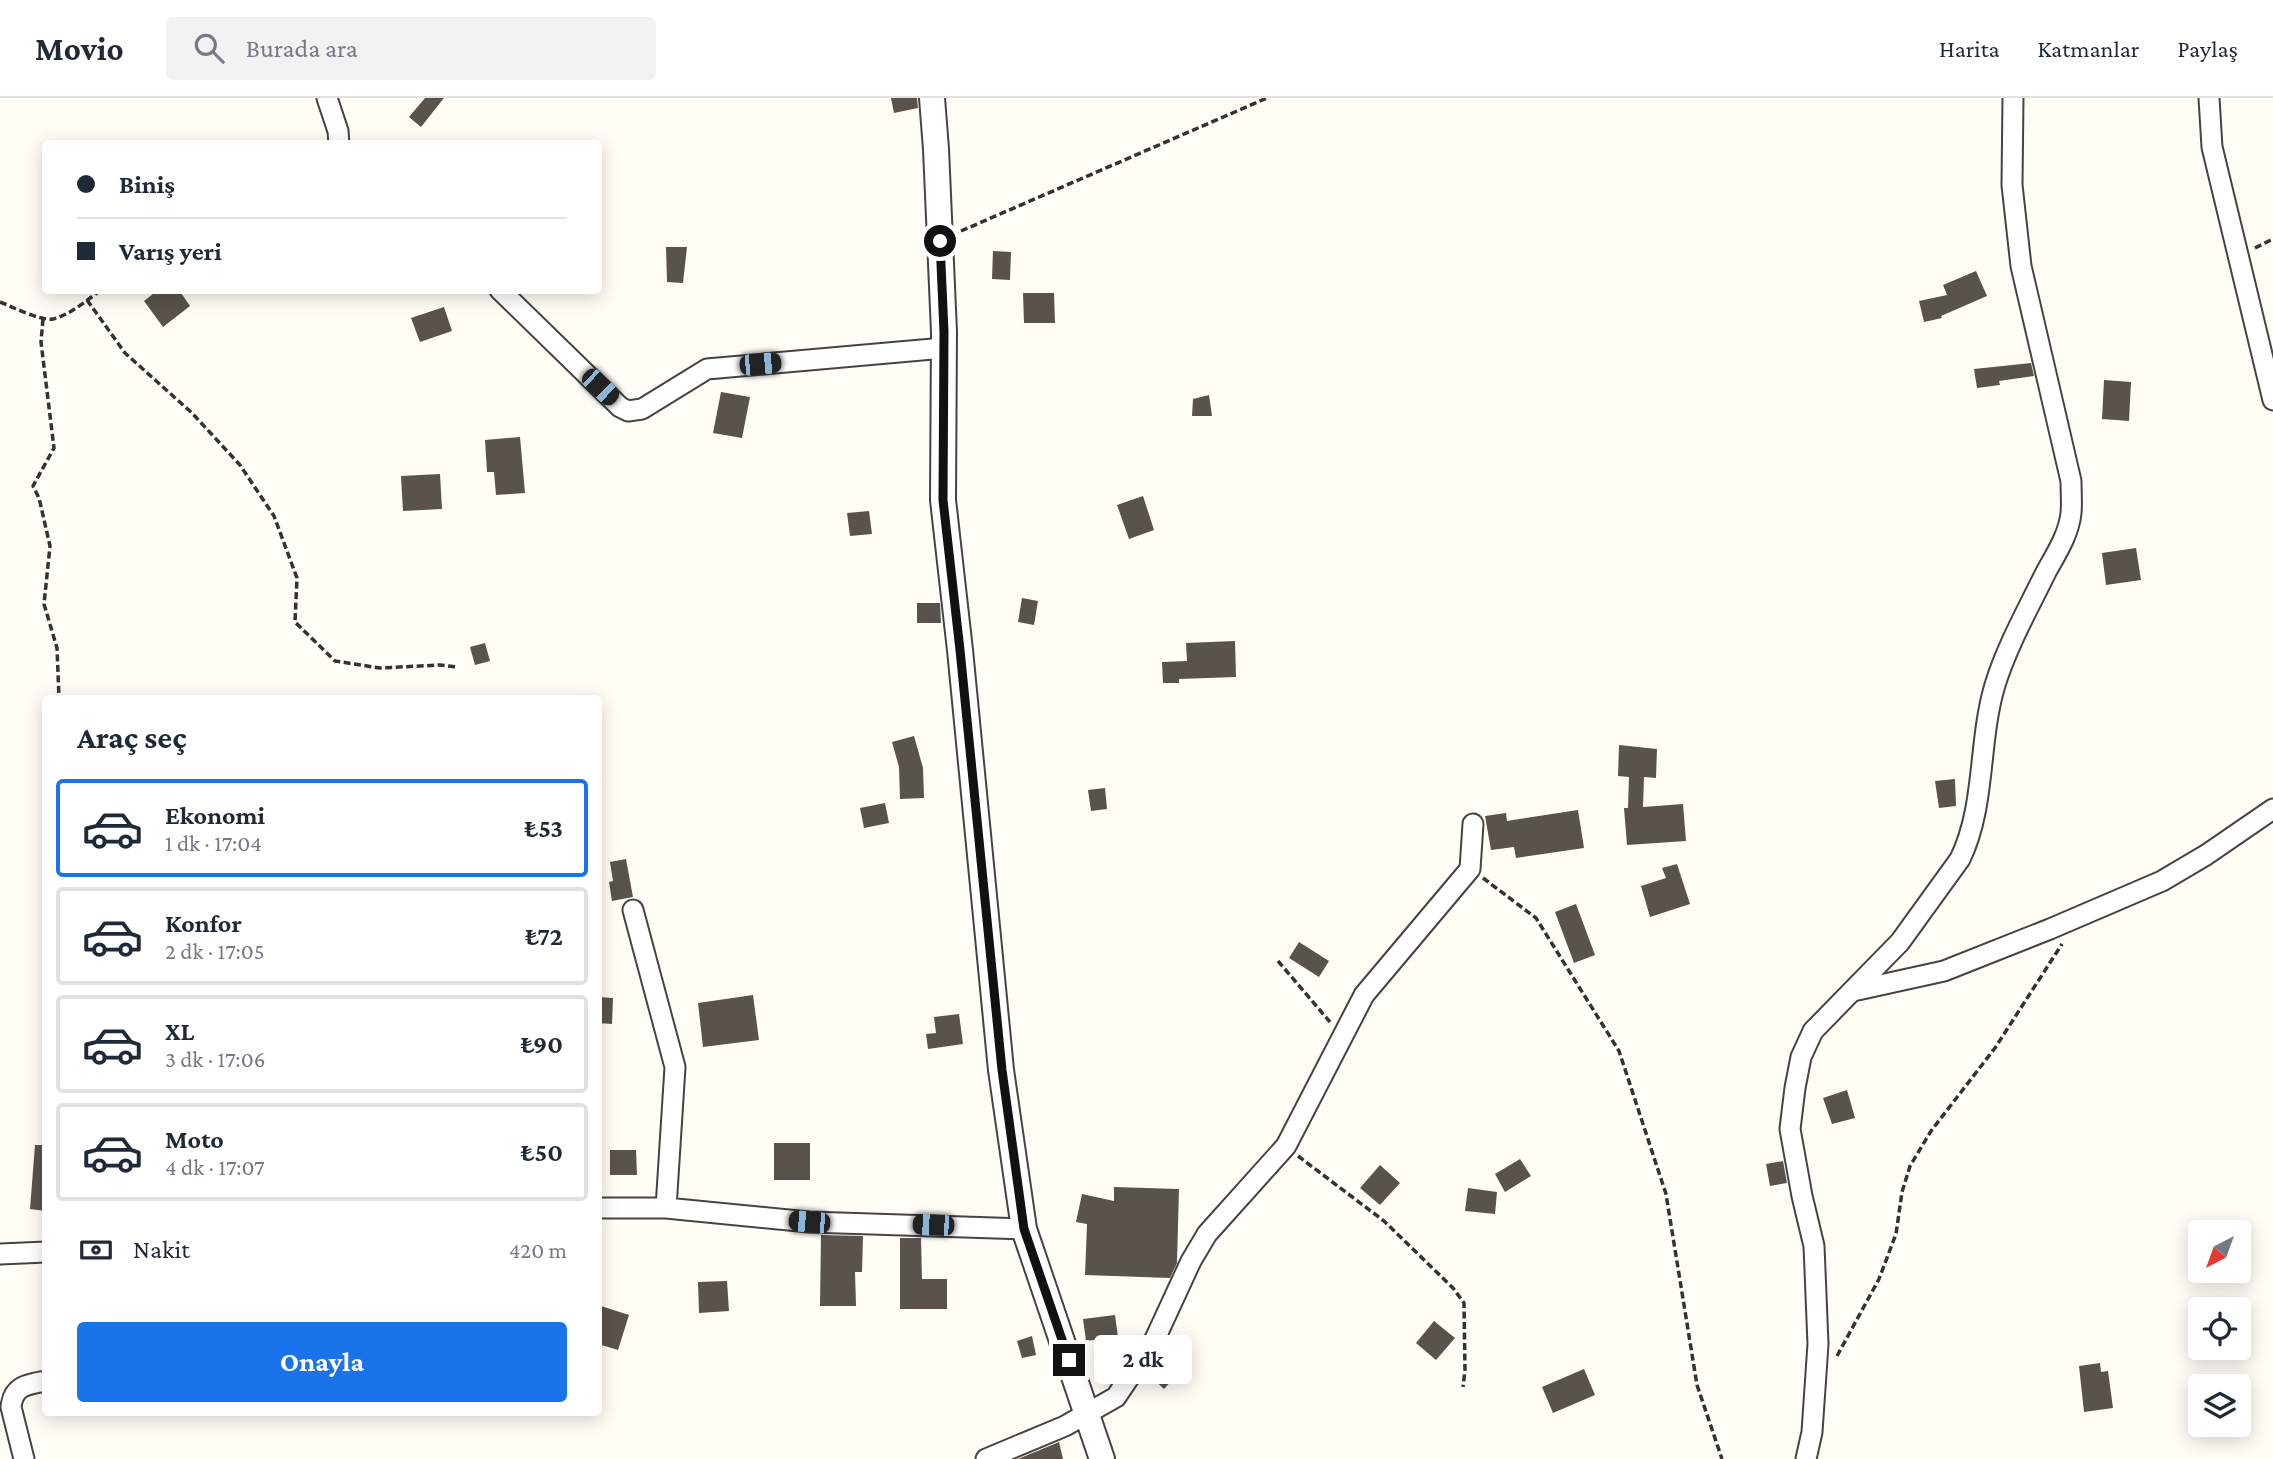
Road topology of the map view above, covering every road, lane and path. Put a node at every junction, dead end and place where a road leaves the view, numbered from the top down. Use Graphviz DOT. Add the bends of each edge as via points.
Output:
graph roads {
  1 [pos="327,98"];
  2 [pos="932,98"];
  3 [pos="1266,98"];
  4 [pos="2013,98"];
  5 [pos="2209,98"];
  6 [pos="339,140"];
  7 [pos="940,241"];
  8 [pos="96,294"];
  9 [pos="504,294"];
  10 [pos="88,300"];
  11 [pos="0,302"];
  12 [pos="43,319"];
  13 [pos="944,348"];
  14 [pos="2273,400"];
  15 [pos="457,667"];
  16 [pos="59,695"];
  17 [pos="2273,809"];
  18 [pos="1473,824"];
  19 [pos="1471,869"];
  20 [pos="633,910"];
  21 [pos="2080,916"];
  22 [pos="1278,961"];
  23 [pos="1853,991"];
  24 [pos="1342,1037"];
  25 [pos="1286,1146"];
  26 [pos="602,1208"];
  27 [pos="666,1208"];
  28 [pos="1024,1229"];
  29 [pos="42,1252"];
  30 [pos="0,1254"];
  31 [pos="1833,1362"];
  32 [pos="42,1382"];
  33 [pos="1463,1387"];
  34 [pos="1087,1413"];
  35 [pos="24,1459"];
  36 [pos="986,1459"];
  37 [pos="1102,1459"];
  38 [pos="1722,1459"];
  39 [pos="1806,1459"];
  1 -- 6 [label="street"];
  2 -- 7 [label="street"];
  3 -- 7 [label="path"];
  4 -- 23 [label="street" via="2012,185 2021,266 2071,481 2071,515 1995,686 1968,843 1900,942"];
  5 -- 14 [label="street" via="2212,147"];
  7 -- 13 [label="street"];
  8 -- 10 [label="path"];
  9 -- 13 [label="street" via="628,411 642,409 707,369"];
  10 -- 12 [label="path" via="53,319"];
  10 -- 15 [label="path" via="125,353 192,413 240,465 274,516 297,578 295,622 309,637 335,661 380,668"];
  11 -- 12 [label="path"];
  12 -- 16 [label="path" via="40,342 54,448 33,486 50,546 44,604 57,648"];
  13 -- 28 [label="street" via="943,500 1002,1070"];
  17 -- 21 [label="street" via="2162,881"];
  18 -- 19 [label="street"];
  19 -- 24 [label="street" via="1364,995"];
  19 -- 38 [label="path" via="1536,918 1619,1051 1666,1194 1697,1385"];
  20 -- 27 [label="street" via="676,1067"];
  21 -- 23 [label="street" via="1944,971"];
  21 -- 31 [label="path" via="1995,1048 1910,1166 1896,1234 1879,1279"];
  22 -- 24 [label="path"];
  23 -- 39 [label="street" via="1806,1043 1790,1129 1814,1246 1818,1344"];
  24 -- 25 [label="street"];
  25 -- 33 [label="path" via="1384,1221 1453,1288 1464,1303"];
  25 -- 34 [label="street" via="1207,1234 1155,1339 1116,1396"];
  26 -- 27 [label="street"];
  27 -- 28 [label="street" via="809,1222"];
  28 -- 34 [label="street"];
  29 -- 30 [label="street"];
  32 -- 35 [label="street" via="25,1385 11,1399"];
  34 -- 36 [label="street"];
  34 -- 37 [label="street"];
}
